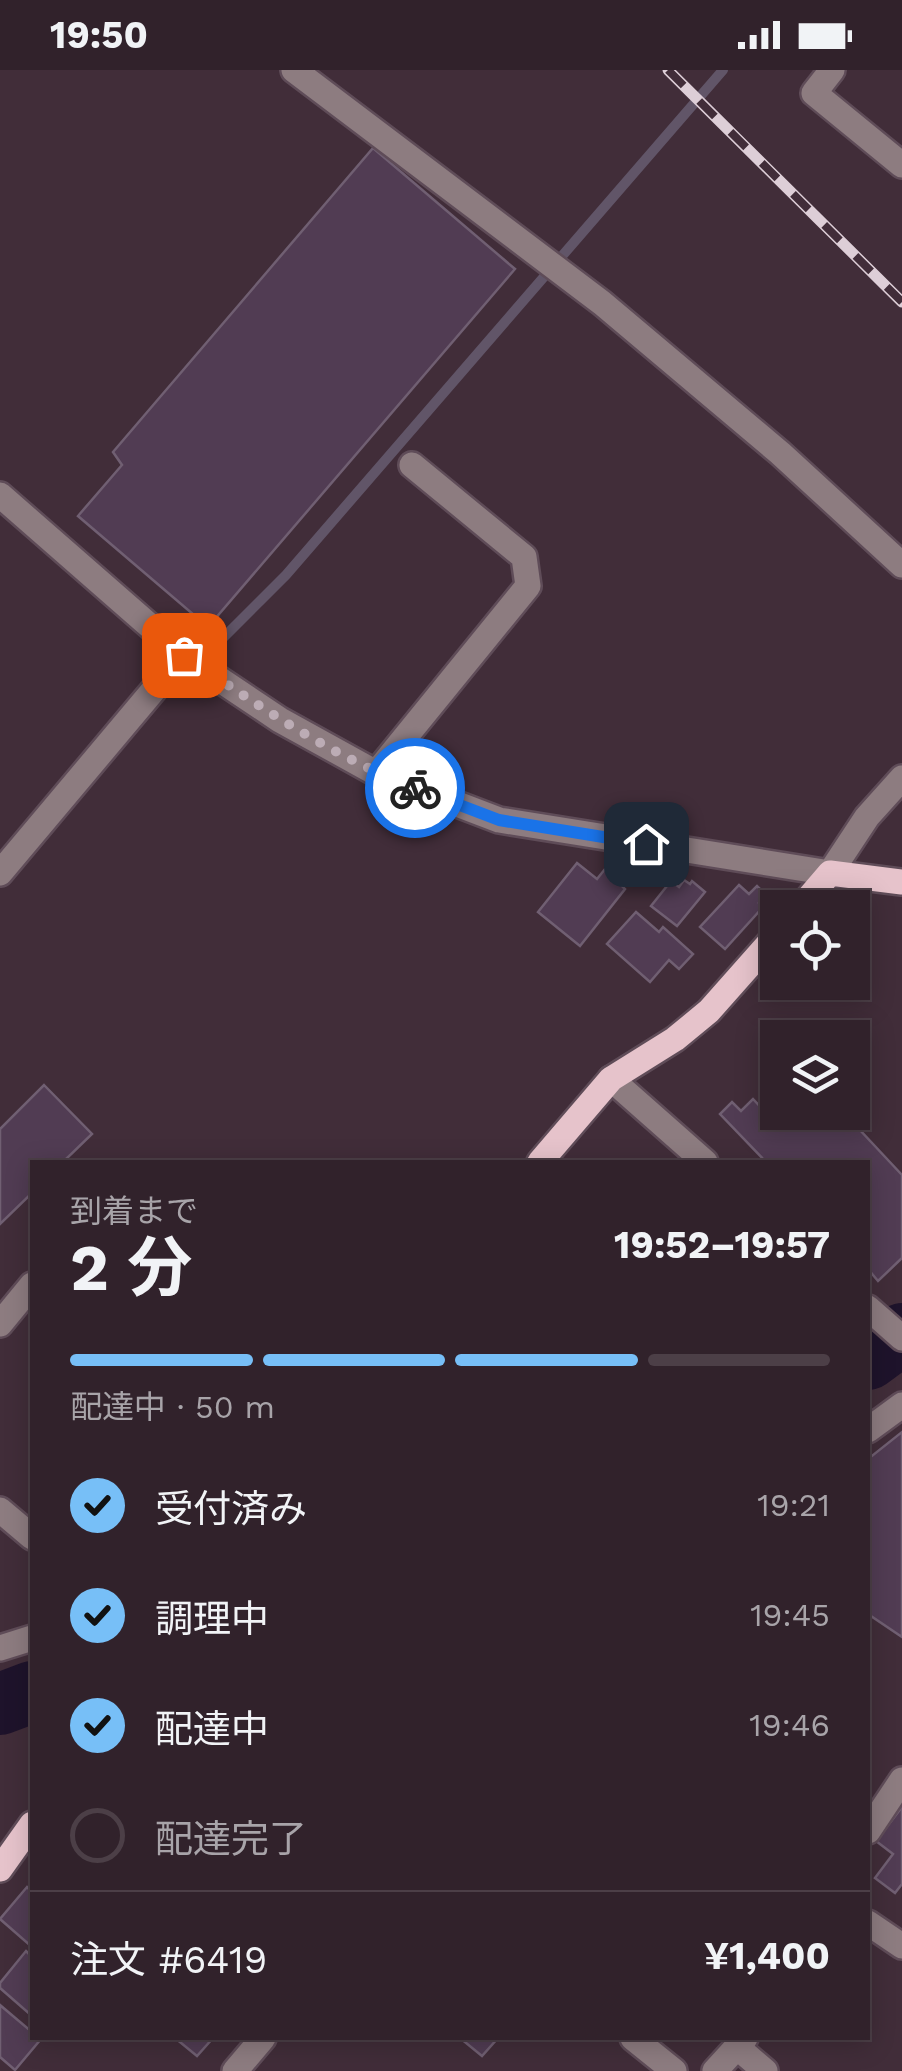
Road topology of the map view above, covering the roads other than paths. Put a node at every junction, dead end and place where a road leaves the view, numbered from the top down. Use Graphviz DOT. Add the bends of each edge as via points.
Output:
graph roads {
  1 [pos="294,70"];
  2 [pos="832,70"];
  3 [pos="902,165"];
  4 [pos="412,466"];
  5 [pos="0,495"];
  6 [pos="902,565"];
  7 [pos="184,655"];
  8 [pos="376,774"];
  9 [pos="902,778"];
  10 [pos="0,873"];
  11 [pos="830,874"];
  12 [pos="902,882"];
  13 [pos="816,890"];
  14 [pos="760,953"];
  15 [pos="611,1078"];
  16 [pos="542,1160"];
  17 [pos="703,1160"];
  18 [pos="30,1287"];
  19 [pos="870,1310"];
  20 [pos="0,1324"];
  21 [pos="902,1338"];
  22 [pos="902,1405"];
  23 [pos="870,1429"];
  24 [pos="0,1510"];
  25 [pos="30,1535"];
  26 [pos="30,1639"];
  27 [pos="0,1648"];
  28 [pos="902,1780"];
  29 [pos="30,1827"];
  30 [pos="870,1828"];
  31 [pos="0,1870"];
  32 [pos="870,1924"];
  33 [pos="902,1946"];
  34 [pos="261,2040"];
  35 [pos="636,2040"];
  36 [pos="741,2042"];
  37 [pos="235,2071"];
  38 [pos="674,2071"];
  39 [pos="715,2071"];
  40 [pos="765,2071"];
  1 -- 6 [label="street" via="572,280 780,453"];
  2 -- 3 [label="street" via="814,92"];
  4 -- 8 [label="street" via="524,557 528,586"];
  5 -- 7 [label="street"];
  7 -- 8 [label="street"];
  7 -- 10 [label="street"];
  8 -- 11 [label="street" via="499,820"];
  9 -- 11 [label="street" via="867,816"];
  11 -- 12 [label="main road"];
  11 -- 13 [label="main road"];
  14 -- 15 [label="main road" via="709,1011"];
  15 -- 16 [label="main road"];
  15 -- 17 [label="street"];
  18 -- 20 [label="street"];
  19 -- 21 [label="street"];
  22 -- 23 [label="street"];
  24 -- 25 [label="street"];
  26 -- 27 [label="street"];
  28 -- 30 [label="street"];
  29 -- 31 [label="main road"];
  32 -- 33 [label="street"];
  34 -- 37 [label="street"];
  35 -- 38 [label="street"];
  36 -- 39 [label="street"];
  36 -- 40 [label="street"];
}
